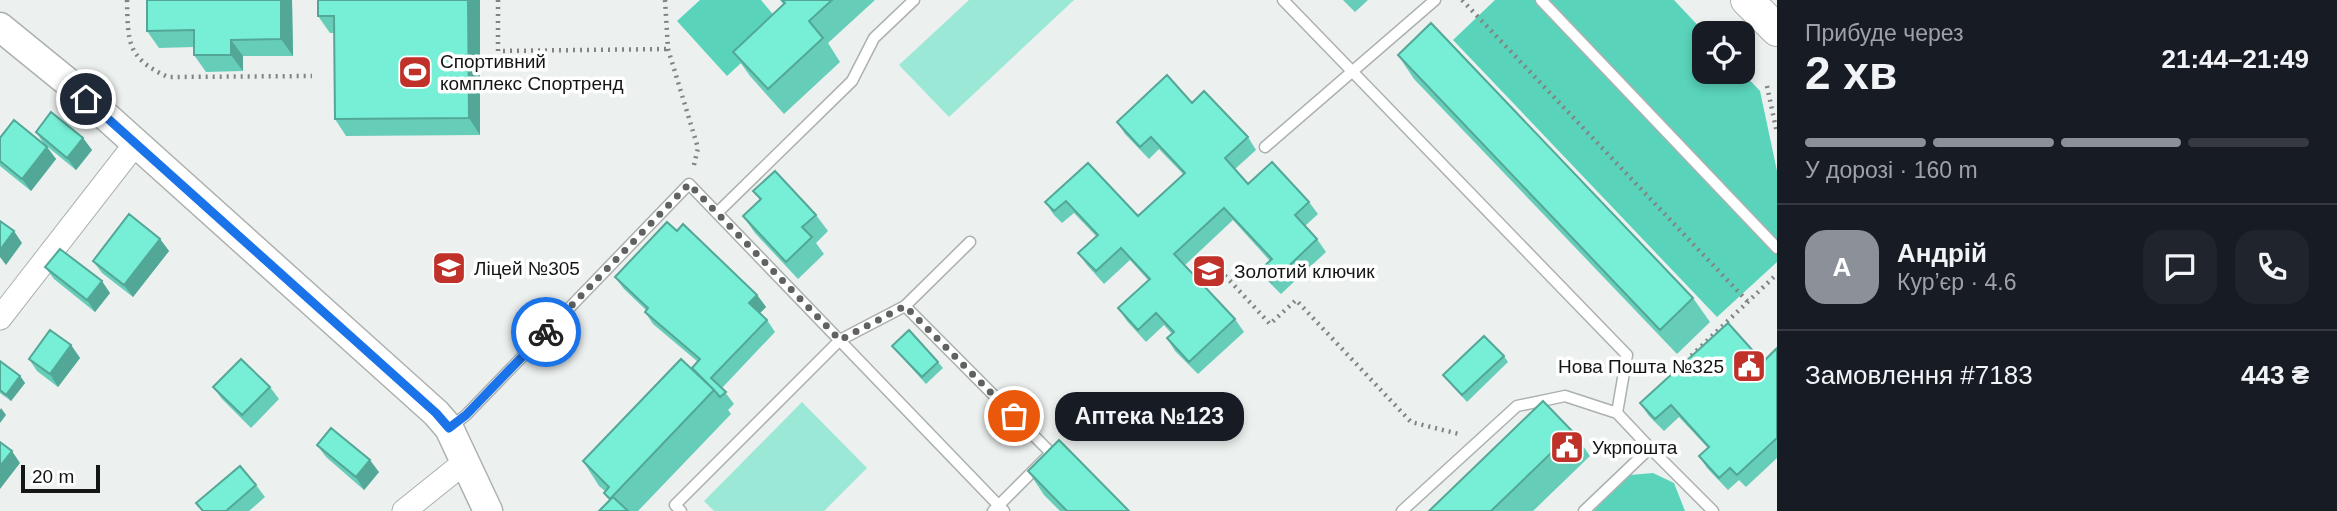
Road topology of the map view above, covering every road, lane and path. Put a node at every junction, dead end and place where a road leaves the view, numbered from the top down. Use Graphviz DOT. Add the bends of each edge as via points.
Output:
graph roads {
  1 [pos="127,0"];
  2 [pos="498,0"];
  3 [pos="665,0"];
  4 [pos="914,0"];
  5 [pos="1283,0"];
  6 [pos="1435,0"];
  7 [pos="1462,0"];
  8 [pos="1541,0"];
  9 [pos="1748,0"];
  10 [pos="0,27"];
  11 [pos="1777,30"];
  12 [pos="668,49"];
  13 [pos="1353,71"];
  14 [pos="312,76"];
  15 [pos="1767,86"];
  16 [pos="1777,133"];
  17 [pos="136,143"];
  18 [pos="1265,147"];
  19 [pos="689,184"];
  20 [pos="718,213"];
  21 [pos="970,242"];
  22 [pos="1777,248"];
  23 [pos="1777,274"];
  24 [pos="1200,285"];
  25 [pos="1748,302"];
  26 [pos="905,306"];
  27 [pos="0,318"];
  28 [pos="840,340"];
  29 [pos="1662,384"];
  30 [pos="1617,414"];
  31 [pos="449,428"];
  32 [pos="1481,439"];
  33 [pos="1650,448"];
  34 [pos="465,462"];
  35 [pos="999,509"];
  36 [pos="404,511"];
  37 [pos="488,511"];
  38 [pos="681,511"];
  39 [pos="1402,511"];
  40 [pos="1584,511"];
  41 [pos="1713,511"];
  1 -- 14 [label="path" via="128,44 149,69 168,77"];
  2 -- 12 [label="path" via="498,51"];
  3 -- 12 [label="path"];
  4 -- 20 [label="lane" via="874,38 852,81"];
  5 -- 13 [label="lane"];
  6 -- 13 [label="lane"];
  7 -- 25 [label="path"];
  8 -- 22 [label="lane"];
  9 -- 11 [label="main road"];
  10 -- 17 [label="street"];
  12 -- 19 [label="path" via="698,148"];
  13 -- 18 [label="lane"];
  13 -- 30 [label="lane" via="1627,355"];
  15 -- 16 [label="path"];
  17 -- 27 [label="street"];
  17 -- 31 [label="street"];
  19 -- 20 [label="lane"];
  19 -- 31 [label="lane"];
  20 -- 28 [label="lane"];
  21 -- 26 [label="lane"];
  23 -- 25 [label="path"];
  24 -- 32 [label="path" via="1218,268 1270,324 1296,300 1410,422"];
  25 -- 29 [label="path"];
  26 -- 28 [label="lane"];
  26 -- 35 [label="lane" via="1051,453"];
  28 -- 35 [label="lane"];
  28 -- 38 [label="lane" via="675,505"];
  30 -- 32 [label="lane" via="1564,396 1517,405"];
  30 -- 33 [label="lane"];
  31 -- 34 [label="street"];
  32 -- 39 [label="lane"];
  33 -- 40 [label="lane"];
  33 -- 41 [label="lane"];
  34 -- 36 [label="street"];
  34 -- 37 [label="street"];
}
